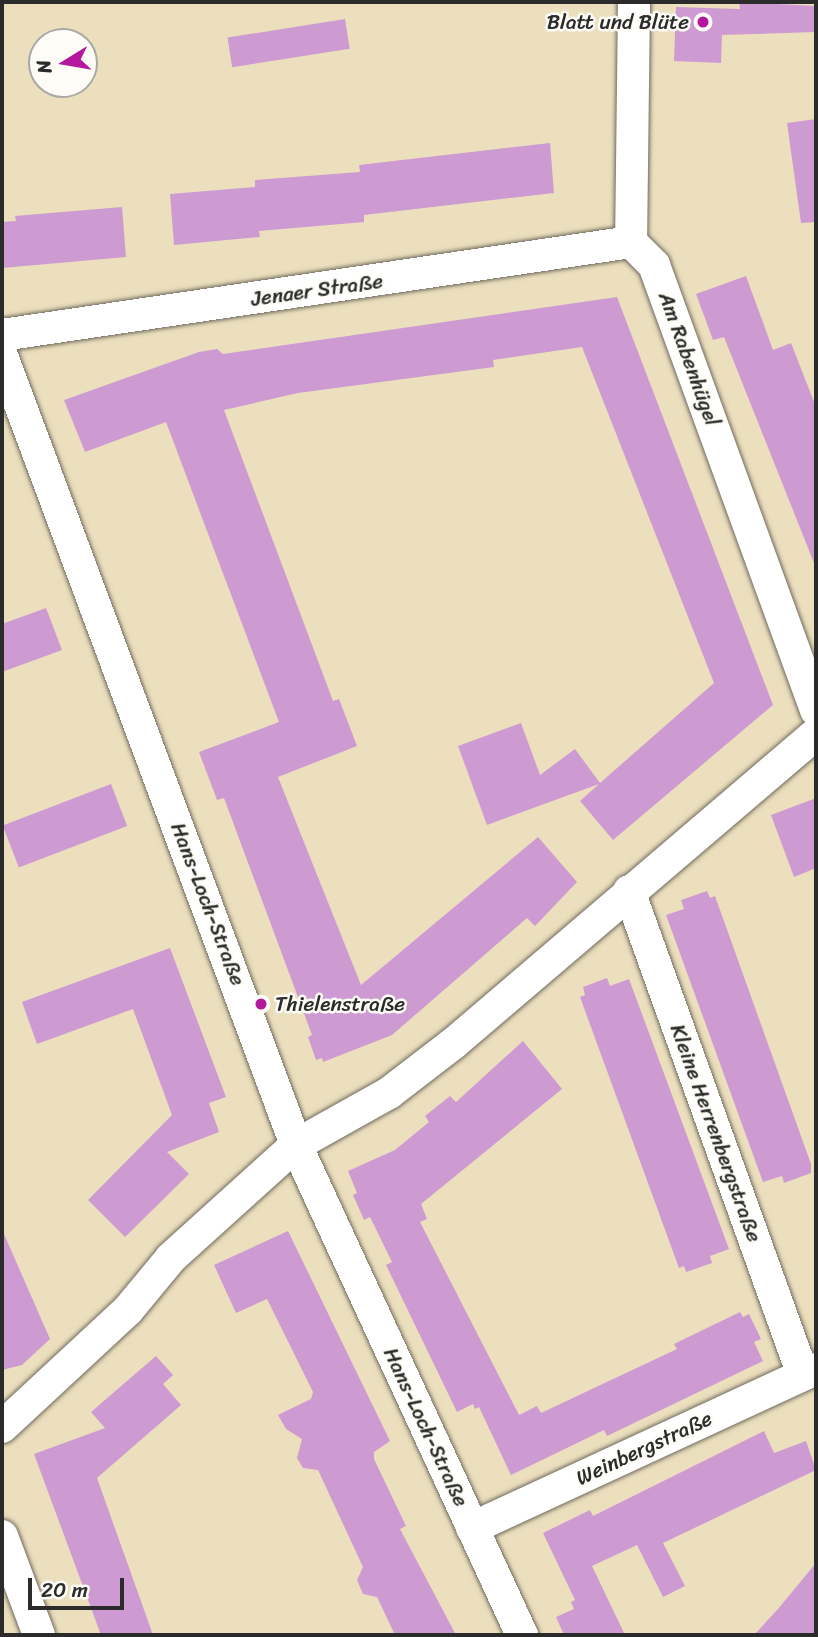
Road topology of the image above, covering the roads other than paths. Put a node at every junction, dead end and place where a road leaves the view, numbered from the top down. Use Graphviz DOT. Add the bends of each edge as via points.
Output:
graph roads {
  1 [pos="634,2"];
  2 [pos="631,242"];
  3 [pos="2,335"];
  4 [pos="2,356"];
  5 [pos="816,710"];
  6 [pos="816,734"];
  7 [pos="629,891"];
  8 [pos="296,1145"];
  9 [pos="809,1372"];
  10 [pos="2,1427"];
  11 [pos="472,1528"];
  12 [pos="2,1536"];
  13 [pos="39,1635"];
  14 [pos="522,1635"];
  1 -- 2 [label="street"];
  2 -- 3 [label="street, Jenaer Straße"];
  2 -- 5 [label="street, Am Rabenhügel" via="654,265"];
  4 -- 8 [label="street, Hans-Loch-Straße"];
  6 -- 7 [label="street"];
  7 -- 8 [label="street" via="454,1043 389,1093"];
  7 -- 9 [label="street, Kleine Herrenbergstraße"];
  8 -- 10 [label="street" via="172,1258 128,1310"];
  8 -- 11 [label="street, Hans-Loch-Straße"];
  9 -- 11 [label="street, Weinbergstraße"];
  11 -- 14 [label="street, Hans-Loch-Straße"];
  12 -- 13 [label="street"];
}
